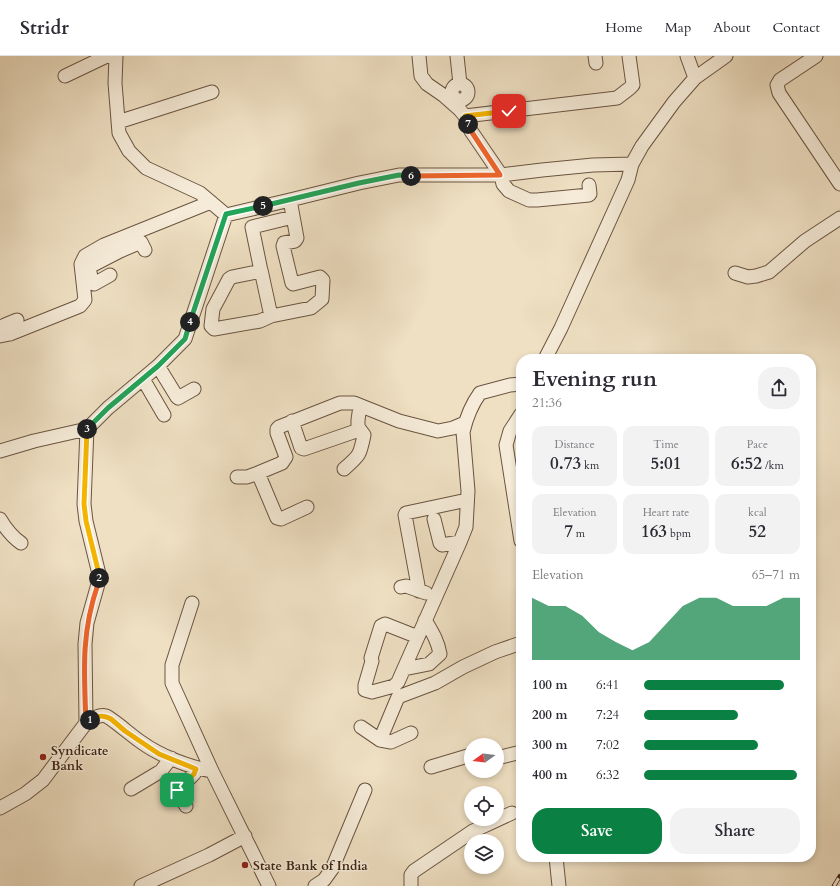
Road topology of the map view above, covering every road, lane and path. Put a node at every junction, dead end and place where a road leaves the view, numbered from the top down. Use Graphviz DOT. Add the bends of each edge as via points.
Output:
graph roads {
  1 [pos="107,56"];
  2 [pos="116,56"];
  3 [pos="418,56"];
  4 [pos="457,56"];
  5 [pos="629,56"];
  6 [pos="687,56"];
  7 [pos="726,56"];
  8 [pos="816,56"];
  9 [pos="66,76"];
  10 [pos="695,78"];
  11 [pos="212,92"];
  12 [pos="462,109"];
  13 [pos="118,122"];
  14 [pos="632,164"];
  15 [pos="500,175"];
  16 [pos="840,184"];
  17 [pos="589,185"];
  18 [pos="290,200"];
  19 [pos="211,202"];
  20 [pos="249,209"];
  21 [pos="226,214"];
  22 [pos="294,217"];
  23 [pos="840,218"];
  24 [pos="252,227"];
  25 [pos="145,250"];
  26 [pos="107,256"];
  27 [pos="261,270"];
  28 [pos="735,273"];
  29 [pos="271,316"];
  30 [pos="6,328"];
  31 [pos="548,354"];
  32 [pos="161,371"];
  33 [pos="145,383"];
  34 [pos="516,384"];
  35 [pos="194,389"];
  36 [pos="360,406"];
  37 [pos="164,415"];
  38 [pos="292,421"];
  39 [pos="516,422"];
  40 [pos="465,423"];
  41 [pos="87,429"];
  42 [pos="359,430"];
  43 [pos="0,451"];
  44 [pos="344,469"];
  45 [pos="258,473"];
  46 [pos="236,477"];
  47 [pos="467,500"];
  48 [pos="307,507"];
  49 [pos="516,509"];
  50 [pos="0,519"];
  51 [pos="434,519"];
  52 [pos="460,542"];
  53 [pos="21,543"];
  54 [pos="401,587"];
  55 [pos="419,591"];
  56 [pos="436,596"];
  57 [pos="192,603"];
  58 [pos="425,620"];
  59 [pos="418,637"];
  60 [pos="516,645"];
  61 [pos="404,669"];
  62 [pos="375,697"];
  63 [pos="398,697"];
  64 [pos="86,723"];
  65 [pos="362,727"];
  66 [pos="411,733"];
  67 [pos="380,740"];
  68 [pos="516,753"];
  69 [pos="504,756"];
  70 [pos="464,757"];
  71 [pos="171,758"];
  72 [pos="431,767"];
  73 [pos="196,769"];
  74 [pos="212,771"];
  75 [pos="131,788"];
  76 [pos="365,790"];
  77 [pos="186,806"];
  78 [pos="0,808"];
  79 [pos="512,813"];
  80 [pos="245,836"];
  81 [pos="557,862"];
  82 [pos="141,886"];
  83 [pos="269,886"];
  84 [pos="315,886"];
  85 [pos="411,886"];
  86 [pos="559,886"];
  1 -- 9 [label="street"];
  2 -- 13 [label="street"];
  3 -- 12 [label="street" via="421,76 427,84"];
  4 -- 12 [label="street" via="460,84 456,85 452,92"];
  5 -- 12 [label="street" via="633,85 617,98"];
  6 -- 10 [label="street"];
  7 -- 10 [label="street"];
  8 -- 16 [label="street" via="780,80 777,85 779,93"];
  10 -- 14 [label="street" via="653,130"];
  11 -- 13 [label="street"];
  12 -- 15 [label="street" via="471,131"];
  13 -- 19 [label="street" via="119,133 129,151 146,168 200,193"];
  14 -- 15 [label="street" via="593,165"];
  14 -- 31 [label="street" via="628,180"];
  15 -- 17 [label="street" via="509,191 529,200 589,195"];
  15 -- 18 [label="street" via="399,175"];
  18 -- 20 [label="street"];
  18 -- 22 [label="street"];
  19 -- 21 [label="street"];
  19 -- 26 [label="street"];
  20 -- 21 [label="street"];
  20 -- 24 [label="street"];
  21 -- 32 [label="street" via="210,252 185,339"];
  22 -- 24 [label="street"];
  22 -- 29 [label="street" via="297,238 295,241 284,243 283,246 292,283 320,277 323,280 322,299 311,308"];
  23 -- 28 [label="street" via="806,241 769,272 748,277"];
  24 -- 27 [label="street"];
  25 -- 26 [label="street" via="140,242"];
  26 -- 30 [label="street" via="84,256 81,264 85,300 80,306"];
  27 -- 29 [label="street"];
  27 -- 29 [label="street" via="229,279 214,309 211,326 214,329"];
  32 -- 33 [label="street"];
  32 -- 35 [label="street" via="178,398"];
  33 -- 37 [label="street"];
  33 -- 41 [label="street" via="108,408"];
  34 -- 40 [label="street" via="480,393"];
  36 -- 38 [label="street" via="354,403 340,403"];
  36 -- 40 [label="street" via="438,432"];
  36 -- 42 [label="street"];
  38 -- 42 [label="street" via="301,448"];
  38 -- 45 [label="street" via="277,430 286,459"];
  39 -- 49 [label="street" via="506,445"];
  40 -- 47 [label="street"];
  41 -- 43 [label="street"];
  41 -- 64 [label="street" via="84,504 99,574 87,623 85,644"];
  42 -- 44 [label="street" via="364,435 361,451"];
  45 -- 46 [label="street"];
  45 -- 48 [label="street" via="277,518 281,520"];
  47 -- 52 [label="street" via="466,527"];
  47 -- 55 [label="street" via="406,513"];
  50 -- 53 [label="street" via="5,529"];
  51 -- 52 [label="street" via="442,545"];
  52 -- 56 [label="street"];
  54 -- 55 [label="street" via="406,586"];
  55 -- 56 [label="street"];
  56 -- 58 [label="street"];
  57 -- 74 [label="street" via="172,666 172,683"];
  58 -- 59 [label="street"];
  58 -- 61 [label="street" via="439,645 440,654 429,664"];
  59 -- 61 [label="street"];
  59 -- 61 [label="street" via="385,624 381,626 365,690 372,692 394,686"];
  60 -- 63 [label="street" via="463,667 435,683"];
  62 -- 63 [label="street"];
  63 -- 67 [label="street"];
  64 -- 71 [label="street" via="92,718 105,716 159,754"];
  64 -- 78 [label="street" via="43,780"];
  65 -- 67 [label="street"];
  66 -- 67 [label="street" via="391,742"];
  68 -- 69 [label="street"];
  70 -- 72 [label="street"];
  71 -- 73 [label="street"];
  71 -- 75 [label="street" via="161,771"];
  73 -- 74 [label="street"];
  73 -- 77 [label="street" via="177,790"];
  74 -- 80 [label="street"];
  76 -- 84 [label="street" via="332,869 324,880"];
  79 -- 85 [label="street" via="472,831 414,871 411,875"];
  80 -- 82 [label="street"];
  80 -- 83 [label="street"];
  81 -- 86 [label="street"];
}
